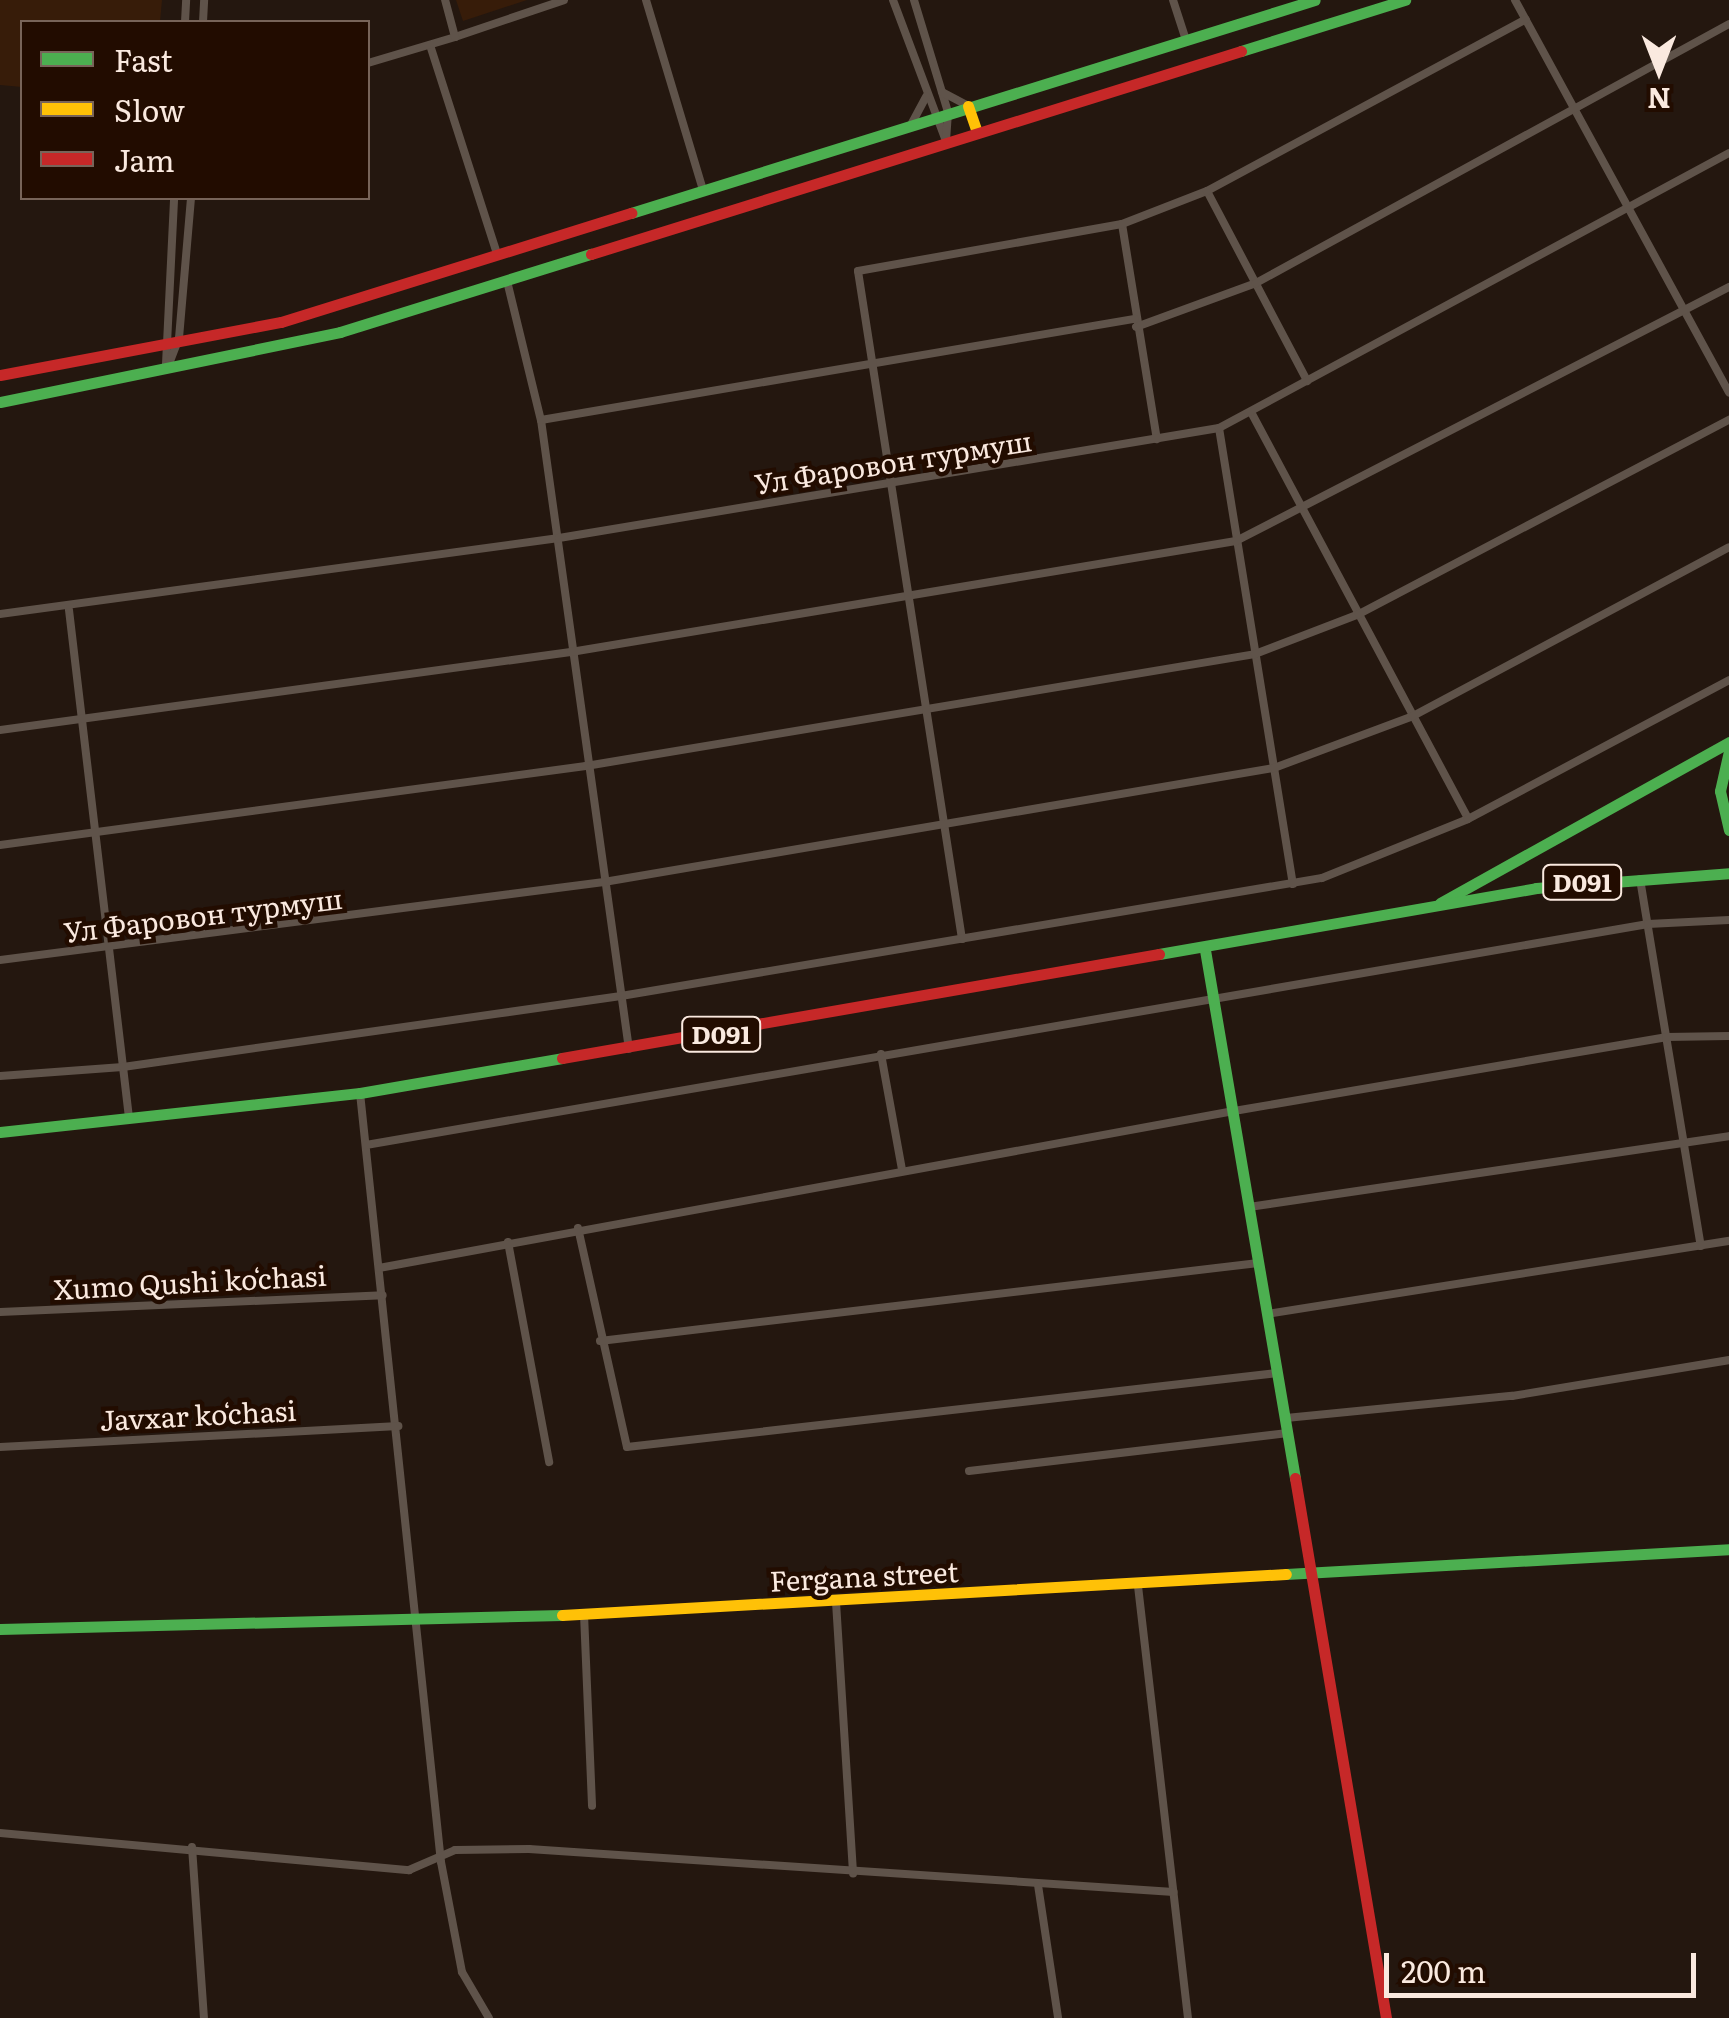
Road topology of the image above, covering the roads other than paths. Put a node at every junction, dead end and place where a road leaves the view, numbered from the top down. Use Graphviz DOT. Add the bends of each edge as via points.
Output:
graph roads {
  1 [pos="445,0"];
  2 [pos="564,0"];
  3 [pos="646,0"];
  4 [pos="894,0"];
  5 [pos="914,0"];
  6 [pos="1173,0"];
  7 [pos="1315,0"];
  8 [pos="1404,0"];
  9 [pos="1515,0"];
  10 [pos="1526,19"];
  11 [pos="1729,24"];
  12 [pos="455,36"];
  13 [pos="1186,40"];
  14 [pos="430,46"];
  15 [pos="370,62"];
  16 [pos="942,92"];
  17 [pos="926,96"];
  18 [pos="968,106"];
  19 [pos="1573,107"];
  20 [pos="948,112"];
  21 [pos="932,117"];
  22 [pos="912,123"];
  23 [pos="977,132"];
  24 [pos="946,141"];
  25 [pos="1729,154"];
  26 [pos="703,190"];
  27 [pos="1207,192"];
  28 [pos="174,200"];
  29 [pos="191,200"];
  30 [pos="1628,207"];
  31 [pos="1122,224"];
  32 [pos="498,254"];
  33 [pos="507,281"];
  34 [pos="1256,283"];
  35 [pos="1729,287"];
  36 [pos="1684,312"];
  37 [pos="1135,323"];
  38 [pos="224,331"];
  39 [pos="179,338"];
  40 [pos="163,343"];
  41 [pos="217,358"];
  42 [pos="167,368"];
  43 [pos="867,368"];
  44 [pos="0,375"];
  45 [pos="1307,382"];
  46 [pos="1729,393"];
  47 [pos="0,402"];
  48 [pos="1251,412"];
  49 [pos="541,420"];
  50 [pos="1729,420"];
  51 [pos="1220,428"];
  52 [pos="1157,439"];
  53 [pos="889,485"];
  54 [pos="1303,512"];
  55 [pos="559,538"];
  56 [pos="1236,541"];
  57 [pos="1729,548"];
  58 [pos="905,596"];
  59 [pos="70,610"];
  60 [pos="0,614"];
  61 [pos="1359,614"];
  62 [pos="571,652"];
  63 [pos="1256,654"];
  64 [pos="1729,680"];
  65 [pos="925,710"];
  66 [pos="1413,716"];
  67 [pos="84,723"];
  68 [pos="0,730"];
  69 [pos="1729,742"];
  70 [pos="1729,752"];
  71 [pos="586,766"];
  72 [pos="1274,768"];
  73 [pos="1468,819"];
  74 [pos="943,824"];
  75 [pos="1729,830"];
  76 [pos="98,838"];
  77 [pos="0,845"];
  78 [pos="1729,873"];
  79 [pos="1640,874"];
  80 [pos="604,882"];
  81 [pos="1293,884"];
  82 [pos="1437,904"];
  83 [pos="1729,920"];
  84 [pos="1648,924"];
  85 [pos="962,939"];
  86 [pos="1205,950"];
  87 [pos="111,952"];
  88 [pos="0,960"];
  89 [pos="620,996"];
  90 [pos="1214,996"];
  91 [pos="1729,1036"];
  92 [pos="1666,1037"];
  93 [pos="629,1049"];
  94 [pos="881,1054"];
  95 [pos="124,1067"];
  96 [pos="0,1076"];
  97 [pos="360,1093"];
  98 [pos="1234,1111"];
  99 [pos="129,1118"];
  100 [pos="0,1132"];
  101 [pos="1729,1136"];
  102 [pos="1684,1143"];
  103 [pos="366,1146"];
  104 [pos="902,1170"];
  105 [pos="1250,1207"];
  106 [pos="578,1228"];
  107 [pos="1729,1241"];
  108 [pos="508,1242"];
  109 [pos="1702,1246"];
  110 [pos="1258,1263"];
  111 [pos="380,1268"];
  112 [pos="382,1295"];
  113 [pos="0,1312"];
  114 [pos="1267,1314"];
  115 [pos="600,1341"];
  116 [pos="1729,1360"];
  117 [pos="1277,1373"];
  118 [pos="1286,1418"];
  119 [pos="398,1426"];
  120 [pos="1288,1433"];
  121 [pos="0,1447"];
  122 [pos="549,1462"];
  123 [pos="970,1471"];
  124 [pos="1729,1549"];
  125 [pos="1315,1578"];
  126 [pos="1138,1586"];
  127 [pos="836,1602"];
  128 [pos="584,1614"];
  129 [pos="422,1618"];
  130 [pos="0,1629"];
  131 [pos="592,1806"];
  132 [pos="0,1833"];
  133 [pos="192,1847"];
  134 [pos="441,1862"];
  135 [pos="853,1873"];
  136 [pos="1038,1885"];
  137 [pos="1174,1892"];
  138 [pos="204,2018"];
  139 [pos="489,2018"];
  140 [pos="1058,2018"];
  141 [pos="1188,2018"];
  142 [pos="1386,2018"];
  1 -- 12 [label="street"];
  2 -- 12 [label="street"];
  3 -- 26 [label="street"];
  4 -- 17 [label="street"];
  5 -- 16 [label="street"];
  6 -- 13 [label="street"];
  7 -- 13 [label="street"];
  8 -- 23 [label="street"];
  9 -- 10 [label="street"];
  10 -- 19 [label="street"];
  10 -- 27 [label="street"];
  11 -- 19 [label="street"];
  12 -- 14 [label="street"];
  13 -- 18 [label="street"];
  14 -- 15 [label="street"];
  14 -- 32 [label="street"];
  16 -- 18 [label="street"];
  16 -- 20 [label="street"];
  17 -- 21 [label="street"];
  17 -- 22 [label="street"];
  18 -- 20 [label="street"];
  18 -- 23 [label="street"];
  19 -- 30 [label="street"];
  19 -- 34 [label="street"];
  20 -- 21 [label="street"];
  20 -- 24 [label="street"];
  21 -- 22 [label="street"];
  21 -- 24 [label="street"];
  22 -- 26 [label="street"];
  23 -- 24 [label="street"];
  24 -- 33 [label="street"];
  25 -- 30 [label="street, Ул Фаровон турмуш"];
  26 -- 32 [label="street"];
  27 -- 31 [label="street"];
  27 -- 34 [label="street"];
  28 -- 40 [label="street"];
  29 -- 39 [label="street"];
  30 -- 36 [label="street"];
  30 -- 45 [label="street, Ул Фаровон турмуш"];
  31 -- 37 [label="street"];
  31 -- 43 [label="street" via="866,266 853,279"];
  32 -- 38 [label="street" via="280,322"];
  33 -- 41 [label="street"];
  33 -- 49 [label="street"];
  34 -- 37 [label="street"];
  34 -- 45 [label="street"];
  35 -- 36 [label="street"];
  36 -- 46 [label="street"];
  36 -- 54 [label="street"];
  37 -- 43 [label="street"];
  37 -- 52 [label="street"];
  38 -- 39 [label="street"];
  38 -- 41 [label="street" via="212,346"];
  39 -- 40 [label="street"];
  39 -- 42 [label="street"];
  40 -- 42 [label="street"];
  40 -- 44 [label="street"];
  41 -- 42 [label="street"];
  42 -- 47 [label="street"];
  43 -- 49 [label="street"];
  43 -- 53 [label="street"];
  45 -- 48 [label="street, Ул Фаровон турмуш"];
  48 -- 51 [label="street, Ул Фаровон турмуш"];
  48 -- 54 [label="street"];
  49 -- 55 [label="street"];
  50 -- 61 [label="street"];
  51 -- 52 [label="street, Ул Фаровон турмуш"];
  51 -- 56 [label="street"];
  52 -- 53 [label="street, Ул Фаровон турмуш"];
  53 -- 55 [label="street, Ул Фаровон турмуш"];
  53 -- 58 [label="street"];
  54 -- 56 [label="street"];
  54 -- 61 [label="street"];
  55 -- 59 [label="street, Ул Фаровон турмуш"];
  55 -- 62 [label="street"];
  56 -- 58 [label="street"];
  56 -- 63 [label="street"];
  57 -- 66 [label="street, Ул Фаровон турмуш"];
  58 -- 62 [label="street"];
  58 -- 65 [label="street"];
  59 -- 60 [label="street, Ул Фаровон турмуш"];
  59 -- 67 [label="street"];
  61 -- 63 [label="street"];
  61 -- 66 [label="street"];
  62 -- 67 [label="street"];
  62 -- 71 [label="street"];
  63 -- 65 [label="street"];
  63 -- 72 [label="street"];
  64 -- 73 [label="street"];
  65 -- 71 [label="street"];
  65 -- 74 [label="street"];
  66 -- 72 [label="street, Ул Фаровон турмуш"];
  66 -- 73 [label="street"];
  67 -- 68 [label="street"];
  67 -- 76 [label="street"];
  69 -- 82 [label="street"];
  70 -- 75 [label="street" via="1720,791"];
  71 -- 76 [label="street"];
  71 -- 80 [label="street"];
  72 -- 74 [label="street, Ул Фаровон турмуш"];
  72 -- 81 [label="street"];
  73 -- 81 [label="street"];
  74 -- 80 [label="street, Ул Фаровон турмуш"];
  74 -- 85 [label="street"];
  76 -- 77 [label="street"];
  76 -- 87 [label="street"];
  78 -- 79 [label="street, D091"];
  79 -- 82 [label="street, D091"];
  79 -- 84 [label="street"];
  80 -- 87 [label="street, Ул Фаровон турмуш"];
  80 -- 89 [label="street"];
  81 -- 85 [label="street"];
  82 -- 86 [label="street, D091"];
  83 -- 84 [label="street"];
  84 -- 90 [label="street"];
  84 -- 92 [label="street"];
  85 -- 89 [label="street"];
  86 -- 90 [label="street"];
  86 -- 93 [label="street, D091"];
  87 -- 88 [label="street, Ул Фаровон турмуш"];
  87 -- 95 [label="street"];
  89 -- 93 [label="street"];
  89 -- 95 [label="street"];
  90 -- 94 [label="street"];
  90 -- 98 [label="street"];
  91 -- 92 [label="street"];
  92 -- 98 [label="street"];
  92 -- 102 [label="street"];
  93 -- 97 [label="street, D091"];
  94 -- 103 [label="street"];
  94 -- 104 [label="street"];
  95 -- 96 [label="street"];
  95 -- 99 [label="street"];
  97 -- 99 [label="street, D091"];
  97 -- 103 [label="street"];
  98 -- 104 [label="street"];
  98 -- 105 [label="street"];
  99 -- 100 [label="street, D091"];
  101 -- 102 [label="street"];
  102 -- 105 [label="street"];
  102 -- 109 [label="street"];
  103 -- 111 [label="street"];
  104 -- 106 [label="street"];
  105 -- 110 [label="street"];
  106 -- 108 [label="street"];
  106 -- 115 [label="street"];
  107 -- 109 [label="street"];
  108 -- 111 [label="street"];
  108 -- 122 [label="street"];
  109 -- 114 [label="street"];
  110 -- 114 [label="street"];
  110 -- 115 [label="street"];
  111 -- 112 [label="street"];
  112 -- 113 [label="street, Xumo Qushi koʻchasi"];
  112 -- 119 [label="street"];
  114 -- 117 [label="street"];
  115 -- 117 [label="street" via="626,1447"];
  116 -- 118 [label="street" via="1512,1396"];
  117 -- 118 [label="street"];
  118 -- 120 [label="street"];
  119 -- 121 [label="street, Javxar koʻchasi"];
  119 -- 129 [label="street"];
  120 -- 123 [label="street"];
  120 -- 125 [label="street"];
  124 -- 125 [label="street, Fergana street"];
  125 -- 126 [label="street, Fergana street"];
  125 -- 142 [label="street"];
  126 -- 127 [label="street, Fergana street"];
  126 -- 137 [label="street"];
  127 -- 128 [label="street, Fergana street"];
  127 -- 135 [label="street"];
  128 -- 129 [label="street, Fergana street"];
  128 -- 131 [label="street"];
  129 -- 130 [label="street, Fergana street"];
  129 -- 134 [label="street"];
  132 -- 133 [label="street"];
  133 -- 134 [label="street" via="408,1870"];
  133 -- 138 [label="street"];
  134 -- 135 [label="street" via="455,1850 529,1849"];
  134 -- 139 [label="street" via="462,1972"];
  135 -- 136 [label="street"];
  136 -- 137 [label="street"];
  136 -- 140 [label="street"];
  137 -- 141 [label="street"];
}
